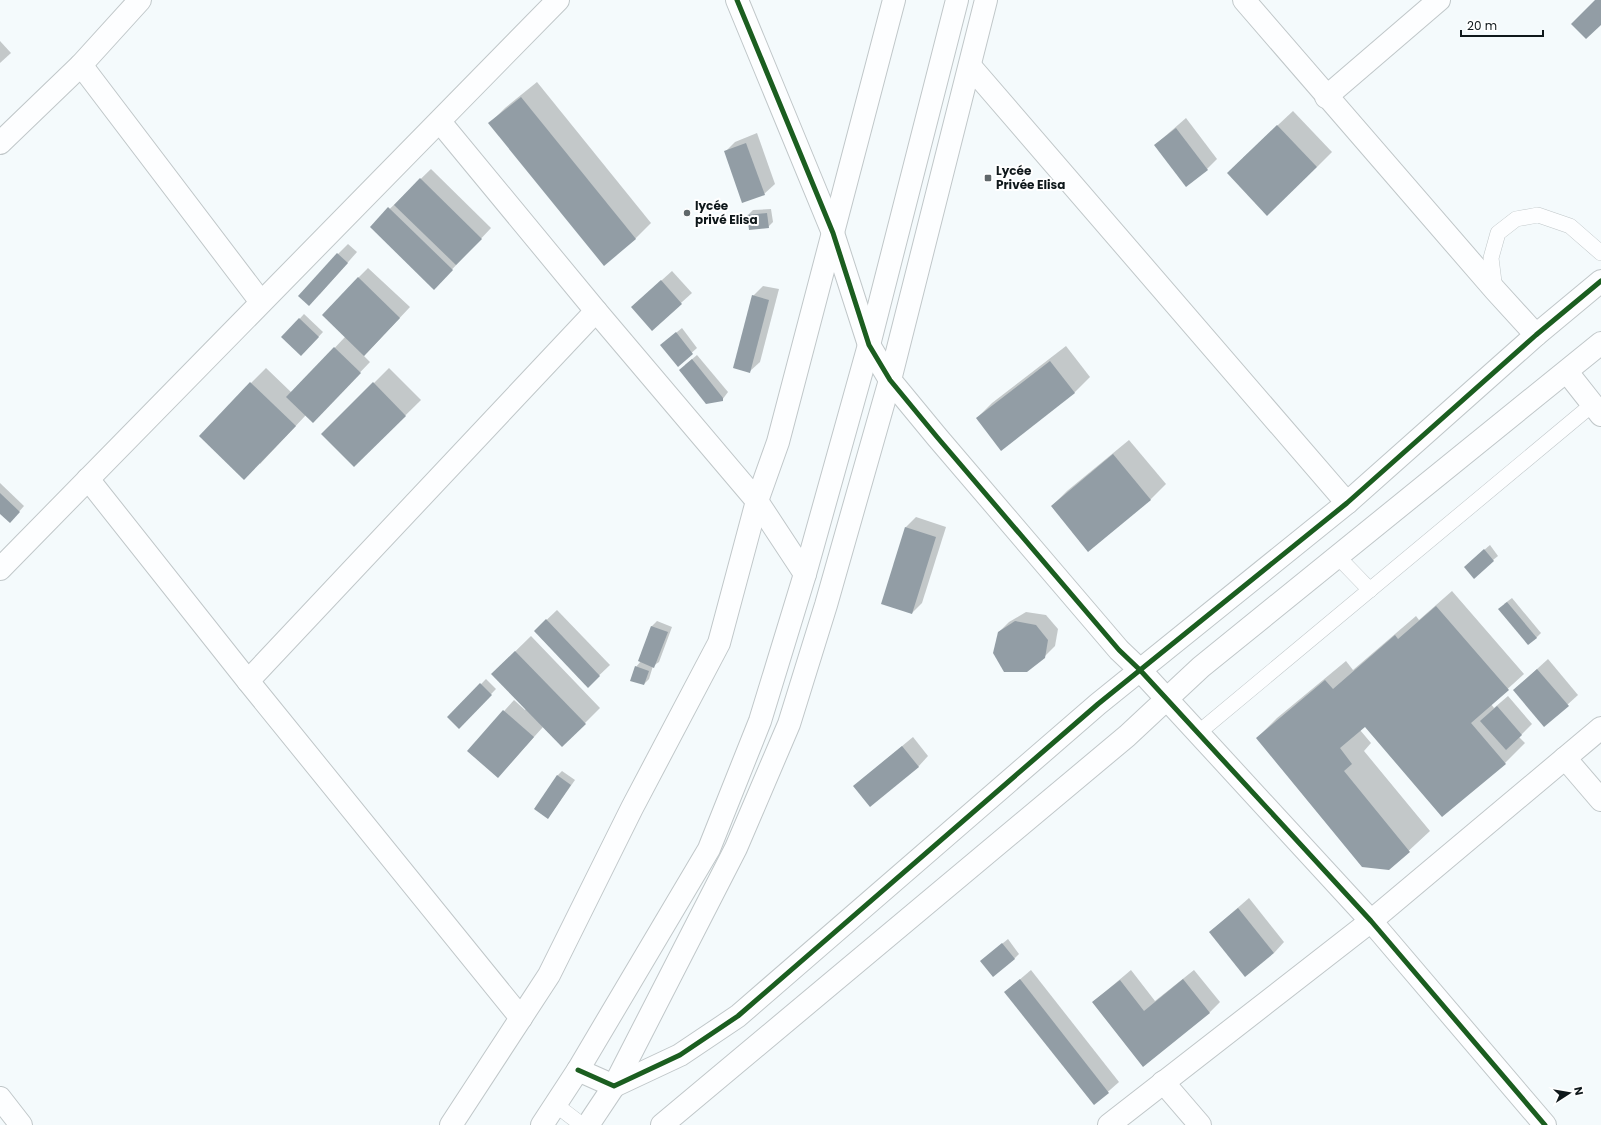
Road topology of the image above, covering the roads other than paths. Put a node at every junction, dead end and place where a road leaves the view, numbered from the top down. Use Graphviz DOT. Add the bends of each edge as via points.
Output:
graph roads {
  1 [pos="140,0"];
  2 [pos="558,0"];
  3 [pos="737,0"];
  4 [pos="894,0"];
  5 [pos="957,0"];
  6 [pos="986,0"];
  7 [pos="1244,0"];
  8 [pos="1439,0"];
  9 [pos="80,65"];
  10 [pos="970,66"];
  11 [pos="1326,97"];
  12 [pos="440,122"];
  13 [pos="0,143"];
  14 [pos="833,233"];
  15 [pos="1601,253"];
  16 [pos="1601,281"];
  17 [pos="1494,290"];
  18 [pos="261,302"];
  19 [pos="596,311"];
  20 [pos="1536,335"];
  21 [pos="1601,343"];
  22 [pos="869,345"];
  23 [pos="1567,372"];
  24 [pos="890,380"];
  25 [pos="1597,410"];
  26 [pos="88,479"];
  27 [pos="757,501"];
  28 [pos="1347,503"];
  29 [pos="1338,557"];
  30 [pos="0,569"];
  31 [pos="805,574"];
  32 [pos="1370,590"];
  33 [pos="1140,670"];
  34 [pos="248,681"];
  35 [pos="1166,699"];
  36 [pos="1601,728"];
  37 [pos="1198,734"];
  38 [pos="1565,758"];
  39 [pos="1601,800"];
  40 [pos="1371,921"];
  41 [pos="521,1018"];
  42 [pos="578,1070"];
  43 [pos="1163,1082"];
  44 [pos="614,1086"];
  45 [pos="0,1098"];
  46 [pos="556,1105"];
  47 [pos="21,1125"];
  48 [pos="451,1125"];
  49 [pos="542,1125"];
  50 [pos="582,1125"];
  51 [pos="588,1125"];
  52 [pos="662,1125"];
  53 [pos="1109,1125"];
  54 [pos="1200,1125"];
  55 [pos="1545,1125"];
  1 -- 9 [label="street"];
  2 -- 12 [label="street"];
  3 -- 14 [label="street"];
  4 -- 14 [label="street"];
  5 -- 22 [label="street"];
  6 -- 10 [label="street"];
  7 -- 11 [label="street"];
  8 -- 11 [label="street"];
  9 -- 13 [label="street"];
  9 -- 18 [label="street"];
  10 -- 24 [label="street"];
  10 -- 28 [label="street"];
  11 -- 17 [label="street"];
  12 -- 18 [label="street"];
  12 -- 19 [label="street"];
  14 -- 22 [label="street"];
  14 -- 27 [label="street" via="778,442"];
  15 -- 17 [label="lane" via="1570,226 1538,215 1516,219 1498,232 1491,258"];
  16 -- 20 [label="street"];
  17 -- 20 [label="street"];
  18 -- 26 [label="street"];
  19 -- 27 [label="street"];
  19 -- 34 [label="street"];
  20 -- 28 [label="street"];
  21 -- 23 [label="street"];
  22 -- 24 [label="street"];
  22 -- 31 [label="street"];
  23 -- 25 [label="street"];
  23 -- 29 [label="street"];
  24 -- 33 [label="street" via="1119,650"];
  24 -- 44 [label="street" via="789,724 736,848"];
  25 -- 32 [label="lane"];
  26 -- 30 [label="street"];
  26 -- 34 [label="street"];
  27 -- 31 [label="street"];
  27 -- 41 [label="street" via="720,643 632,808 549,975"];
  28 -- 33 [label="street"];
  29 -- 32 [label="lane"];
  29 -- 35 [label="street" via="1201,667"];
  31 -- 42 [label="street" via="760,721 709,849"];
  32 -- 37 [label="lane"];
  33 -- 35 [label="street"];
  33 -- 44 [label="street" via="738,1016 680,1055"];
  34 -- 41 [label="street"];
  35 -- 37 [label="street"];
  35 -- 52 [label="street" via="1127,736"];
  36 -- 38 [label="street"];
  37 -- 40 [label="street"];
  38 -- 39 [label="street"];
  38 -- 40 [label="street"];
  40 -- 43 [label="street"];
  40 -- 55 [label="street"];
  41 -- 48 [label="street"];
  42 -- 44 [label="street"];
  42 -- 46 [label="street"];
  43 -- 53 [label="street"];
  43 -- 54 [label="street"];
  44 -- 51 [label="street"];
  45 -- 47 [label="street"];
  46 -- 49 [label="street"];
  46 -- 50 [label="lane"];
}
